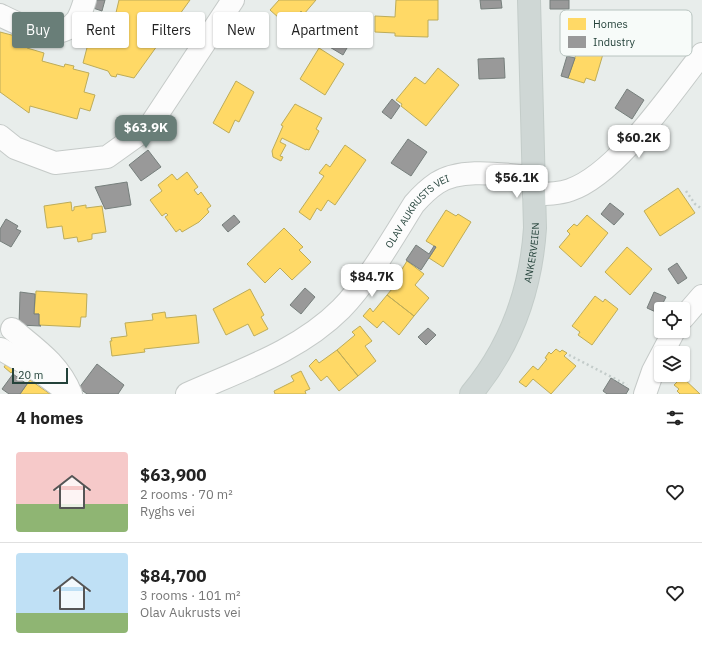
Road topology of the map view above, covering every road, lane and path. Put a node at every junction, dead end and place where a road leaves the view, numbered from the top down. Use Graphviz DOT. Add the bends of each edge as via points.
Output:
graph roads {
  1 [pos="85,0"];
  2 [pos="233,0"];
  3 [pos="529,0"];
  4 [pos="0,15"];
  5 [pos="702,54"];
  6 [pos="0,136"];
  7 [pos="534,186"];
  8 [pos="686,191"];
  9 [pos="702,209"];
  10 [pos="702,296"];
  11 [pos="690,310"];
  12 [pos="12,329"];
  13 [pos="670,338"];
  14 [pos="1,349"];
  15 [pos="569,355"];
  16 [pos="638,390"];
  17 [pos="70,394"];
  18 [pos="187,394"];
  19 [pos="471,394"];
  1 -- 4 [label="street" via="77,20 54,33 30,28"];
  2 -- 6 [label="street" via="148,127 107,157 55,163 15,148"];
  3 -- 7 [label="main road, ANKERVEIEN"];
  5 -- 7 [label="street, OLAV AUKRUSTS VEI" via="635,138 599,174 570,190 558,193"];
  7 -- 18 [label="street, OLAV AUKRUSTS VEI" via="463,174 438,182 414,204 355,292 325,323 284,351"];
  7 -- 19 [label="main road, ANKERVEIEN" via="535,228 532,259 523,301 498,356"];
  8 -- 9 [label="path"];
  10 -- 11 [label="street"];
  12 -- 17 [label="street" via="54,364 65,378"];
  13 -- 16 [label="street"];
  14 -- 17 [label="street" via="42,373"];
  15 -- 16 [label="path"];
}
